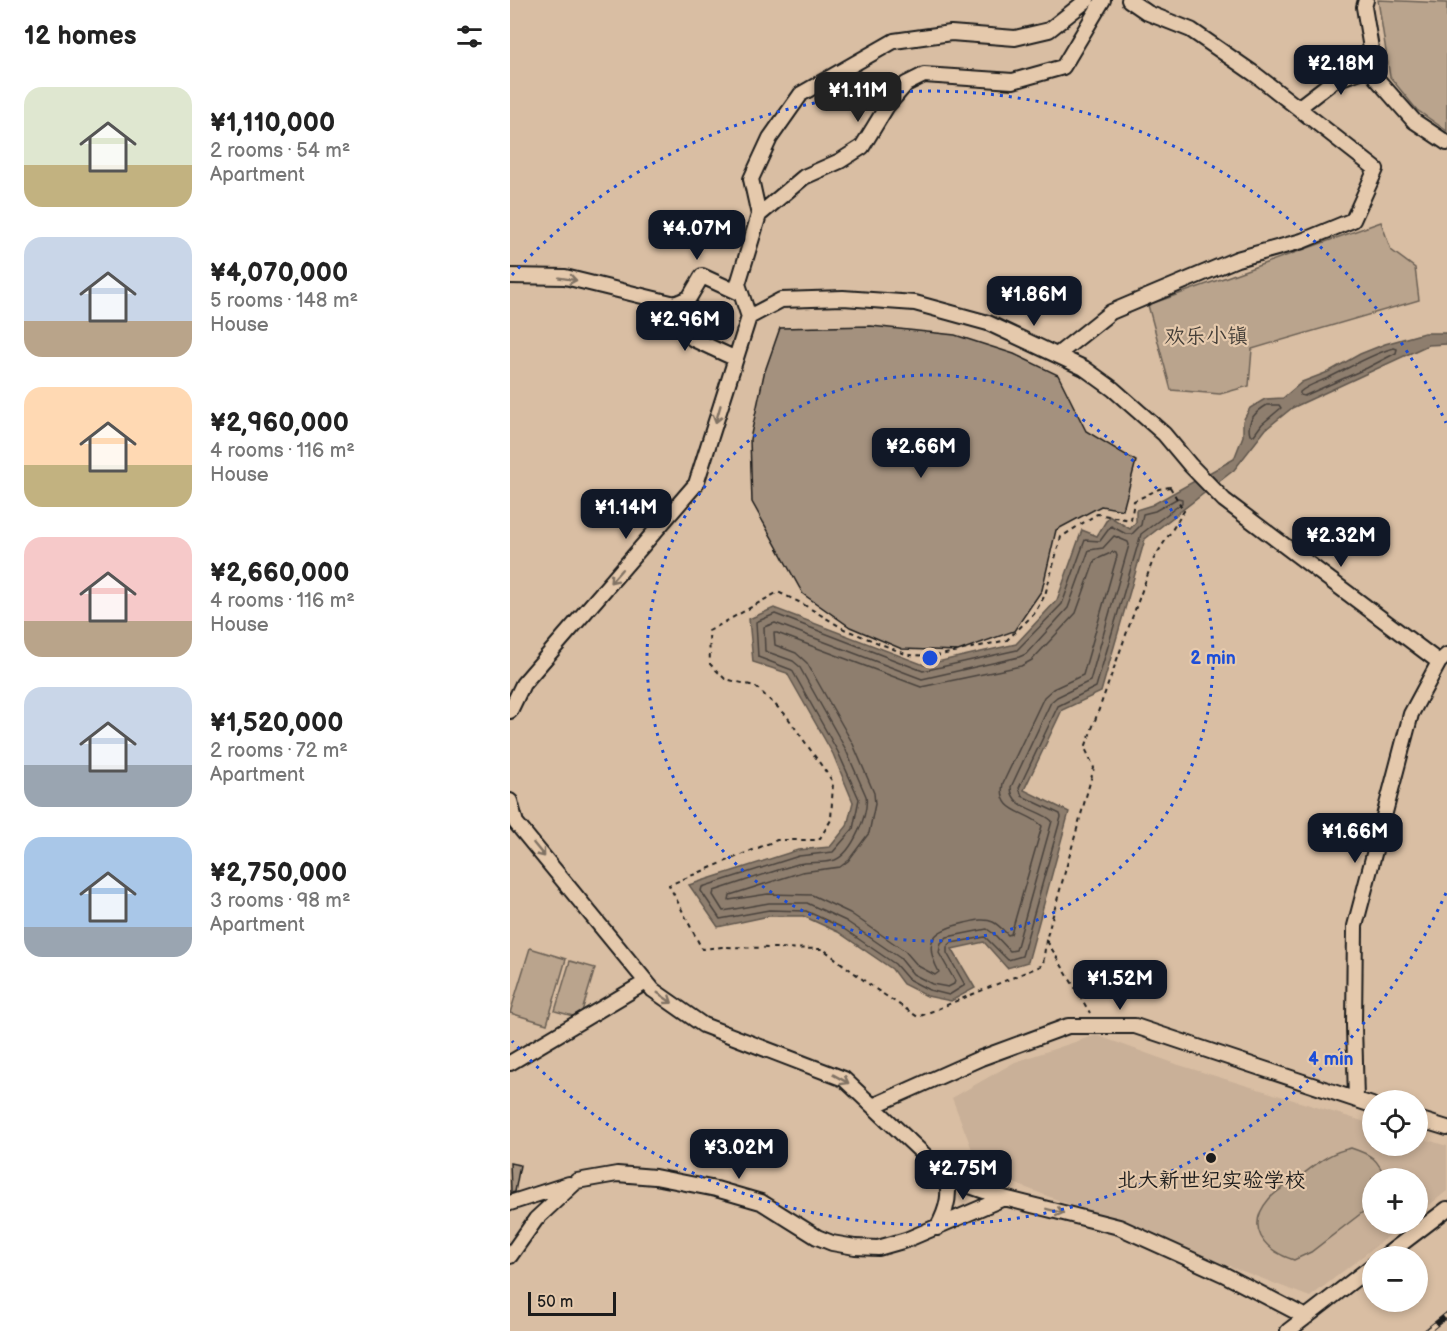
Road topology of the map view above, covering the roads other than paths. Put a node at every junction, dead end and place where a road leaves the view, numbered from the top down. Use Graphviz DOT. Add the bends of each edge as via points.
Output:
graph roads {
  1 [pos="1087,0"];
  2 [pos="1102,0"];
  3 [pos="1129,0"];
  4 [pos="1366,0"];
  5 [pos="1374,66"];
  6 [pos="1298,108"];
  7 [pos="1447,143"];
  8 [pos="759,215"];
  9 [pos="510,276"];
  10 [pos="741,294"];
  11 [pos="675,304"];
  12 [pos="749,317"];
  13 [pos="1057,355"];
  14 [pos="734,358"];
  15 [pos="1443,659"];
  16 [pos="510,711"];
  17 [pos="510,801"];
  18 [pos="646,982"];
  19 [pos="510,1063"];
  20 [pos="1356,1100"];
  21 [pos="1362,1102"];
  22 [pos="873,1106"];
  23 [pos="1428,1122"];
  24 [pos="1447,1128"];
  25 [pos="944,1171"];
  26 [pos="577,1181"];
  27 [pos="1004,1198"];
  28 [pos="510,1203"];
  29 [pos="1447,1209"];
  30 [pos="937,1228"];
  31 [pos="1398,1246"];
  32 [pos="510,1256"];
  33 [pos="1362,1274"];
  34 [pos="1306,1317"];
  35 [pos="1290,1330"];
  1 -- 8 [label="street" via="1049,30 1015,38 951,33 894,41 801,94 770,138 751,179"];
  2 -- 8 [label="street" via="1063,67 1013,81 924,75 906,84 887,106 862,147 804,177"];
  3 -- 6 [label="street" via="1148,13 1191,30"];
  4 -- 5 [label="street"];
  5 -- 6 [label="street" via="1333,81"];
  5 -- 7 [label="street" via="1376,78 1414,121"];
  6 -- 13 [label="street" via="1376,169 1353,220 1302,241 1237,259 1111,312"];
  8 -- 10 [label="street" via="738,284"];
  9 -- 11 [label="street, one-way" via="565,277"];
  10 -- 11 [label="street" via="702,276 689,298"];
  10 -- 12 [label="street"];
  11 -- 14 [label="street" via="693,339"];
  12 -- 13 [label="street" via="781,300 843,298 915,303 988,323"];
  12 -- 14 [label="street"];
  13 -- 15 [label="street" via="1113,389 1164,434 1224,500"];
  14 -- 16 [label="street, one-way" via="696,484 523,684"];
  15 -- 20 [label="street" via="1411,714 1355,926"];
  17 -- 18 [label="street, one-way" via="516,823"];
  18 -- 19 [label="street"];
  18 -- 22 [label="street, one-way" via="703,1025 844,1079"];
  20 -- 21 [label="street"];
  20 -- 22 [label="street" via="1135,1026 1068,1026 981,1058"];
  22 -- 25 [label="street"];
  23 -- 24 [label="street"];
  25 -- 27 [label="street" via="964,1184"];
  25 -- 30 [label="street" via="948,1197 945,1215"];
  26 -- 28 [label="street"];
  26 -- 30 [label="street" via="617,1174 716,1190 761,1202 817,1237 855,1247 878,1248"];
  26 -- 32 [label="street" via="536,1219"];
  27 -- 30 [label="street"];
  27 -- 34 [label="street, one-way" via="1119,1227"];
  29 -- 31 [label="street"];
  33 -- 34 [label="street"];
  34 -- 35 [label="street"];
}
